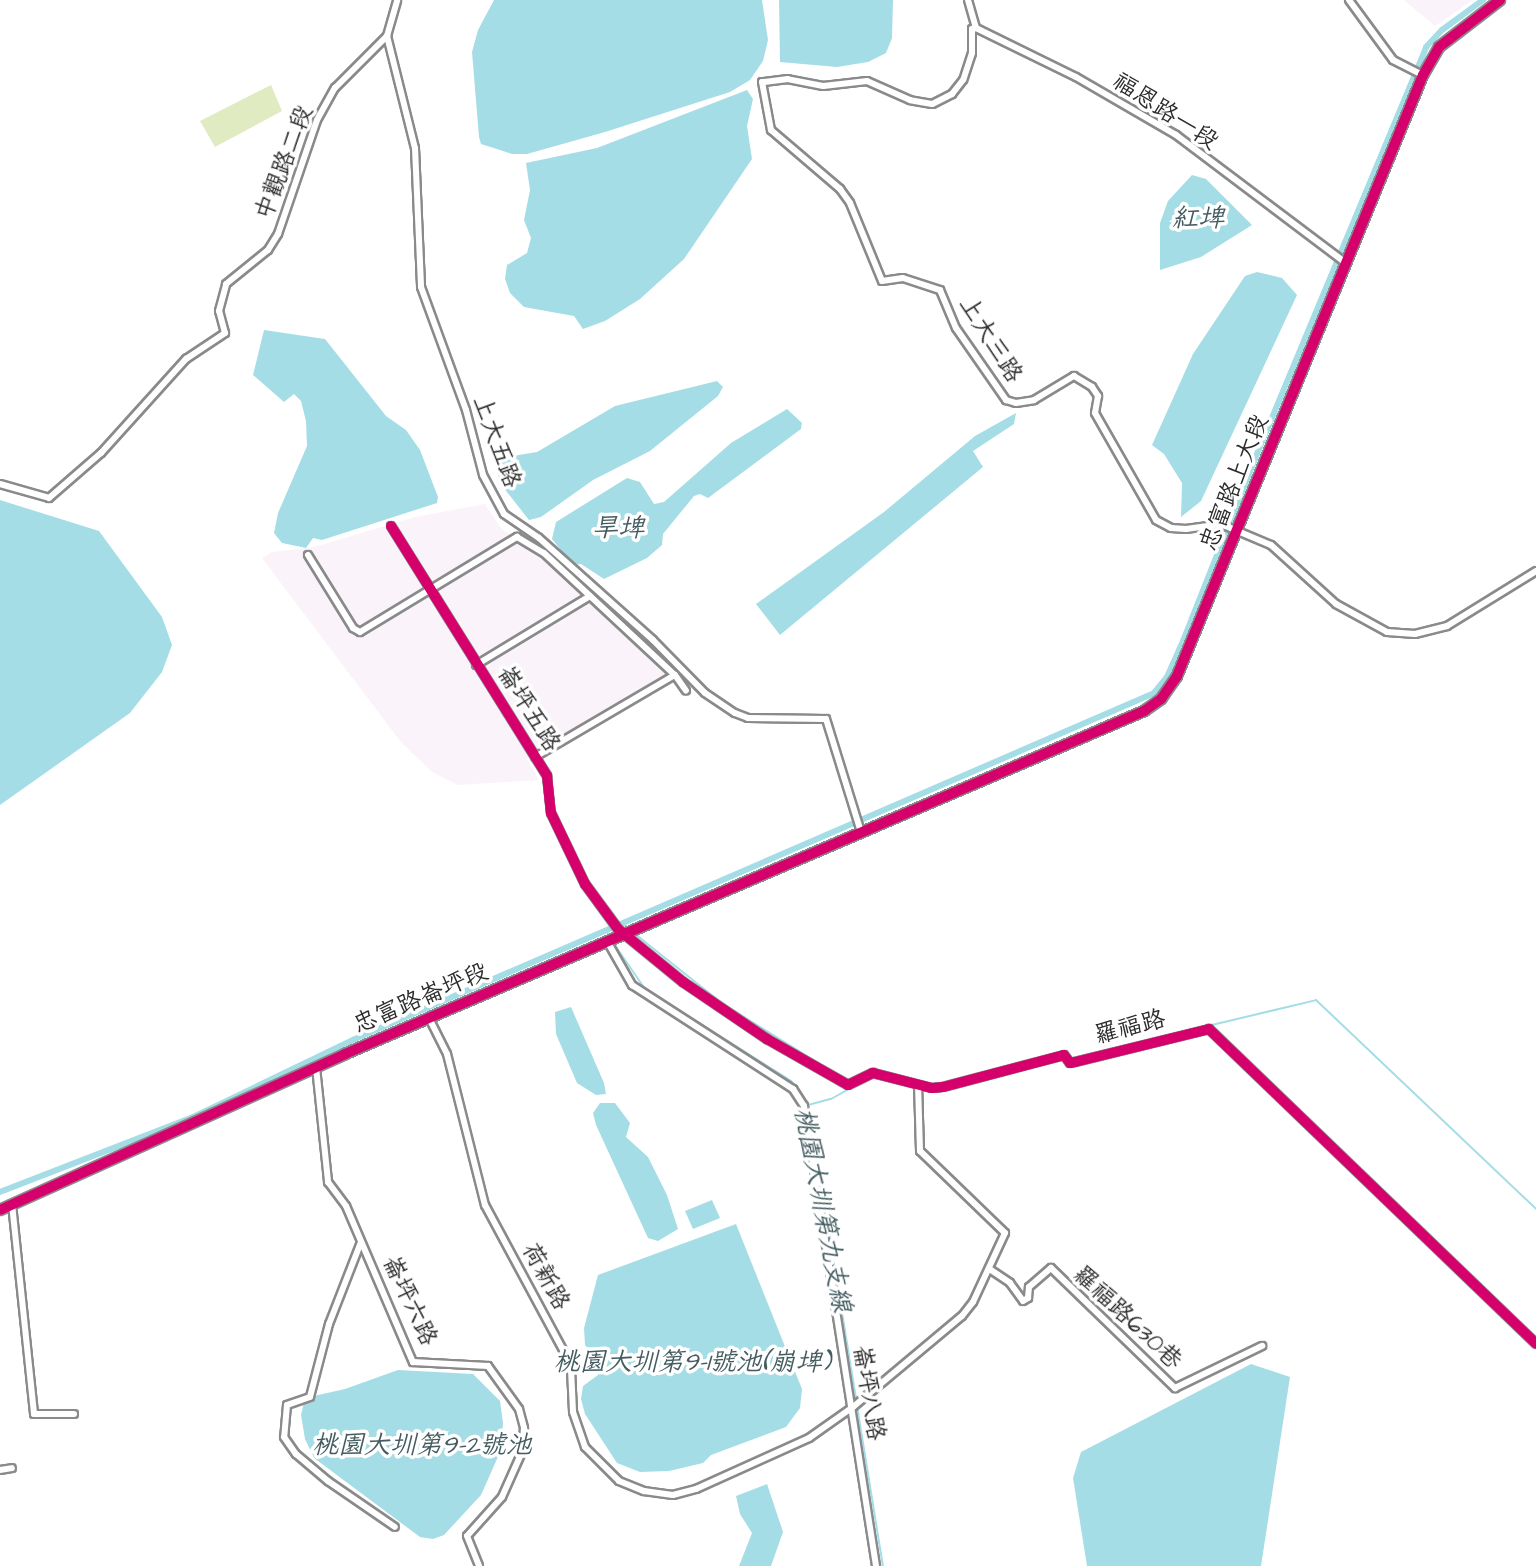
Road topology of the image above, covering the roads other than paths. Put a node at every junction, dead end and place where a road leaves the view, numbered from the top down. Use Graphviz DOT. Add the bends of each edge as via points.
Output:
graph roads {
  1 [pos="397,0"];
  2 [pos="968,0"];
  3 [pos="1349,0"];
  4 [pos="1500,0"];
  5 [pos="976,28"];
  6 [pos="387,36"];
  7 [pos="1421,74"];
  8 [pos="1344,262"];
  9 [pos="0,484"];
  10 [pos="391,526"];
  11 [pos="524,529"];
  12 [pos="1236,531"];
  13 [pos="525,540"];
  14 [pos="308,555"];
  15 [pos="1536,571"];
  16 [pos="428,588"];
  17 [pos="590,596"];
  18 [pos="476,665"];
  19 [pos="675,675"];
  20 [pos="686,691"];
  21 [pos="535,757"];
  22 [pos="860,830"];
  23 [pos="621,930"];
  24 [pos="607,941"];
  25 [pos="429,1018"];
  26 [pos="316,1067"];
  27 [pos="918,1085"];
  28 [pos="12,1204"];
  29 [pos="0,1210"];
  30 [pos="361,1242"];
  31 [pos="991,1270"];
  32 [pos="1536,1344"];
  33 [pos="1262,1346"];
  34 [pos="853,1407"];
  35 [pos="74,1414"];
  36 [pos="12,1468"];
  37 [pos="0,1470"];
  38 [pos="395,1527"];
  39 [pos="479,1566"];
  40 [pos="876,1566"];
  1 -- 6 [label="street, 中觀路二段"];
  2 -- 5 [label="street"];
  3 -- 7 [label="street" via="1393,60"];
  4 -- 7 [label="street, 忠富路上大段" via="1439,47"];
  5 -- 8 [label="street, 福恩路一段" via="1176,135"];
  5 -- 12 [label="street, 上大三路" via="967,72 941,100 910,100 867,81 823,86 771,79 762,82 771,130 840,189 882,281 903,278 940,290 956,328 1006,400 1034,400 1077,378 1098,396 1095,413 1156,520 1171,528 1221,524"];
  6 -- 9 [label="street, 中觀路二段" via="335,88 317,120 268,250 226,284 219,311 225,333 186,359 101,453 49,498"];
  6 -- 11 [label="street, 上大五路" via="415,148 425,302 466,410 483,475 504,514"];
  7 -- 8 [label="street, 忠富路上大段"];
  8 -- 12 [label="street, 忠富路上大段"];
  10 -- 16 [label="street, 崙坪五路"];
  11 -- 13 [label="street"];
  11 -- 22 [label="street, 上大五路" via="653,640 705,693 735,713 748,718 826,719"];
  12 -- 15 [label="street, 上大三路" via="1271,545 1336,604 1401,635 1447,626"];
  12 -- 22 [label="street, 忠富路上大段" via="1177,676 1161,699 1144,711"];
  13 -- 16 [label="street" via="514,536"];
  13 -- 17 [label="street"];
  14 -- 16 [label="street" via="360,632"];
  16 -- 18 [label="street, 崙坪五路"];
  17 -- 18 [label="street"];
  17 -- 19 [label="street"];
  18 -- 21 [label="street, 崙坪五路"];
  19 -- 20 [label="street"];
  19 -- 21 [label="street"];
  21 -- 23 [label="street, 崙坪五路" via="547,776 551,813 585,884"];
  22 -- 23 [label="street, 忠富路崙坪段"];
  23 -- 24 [label="street, 忠富路崙坪段"];
  23 -- 27 [label="street, 羅福路" via="683,982 848,1085 873,1073"];
  24 -- 25 [label="street, 忠富路崙坪段"];
  24 -- 34 [label="street, 崙坪八路" via="632,985 793,1089 804,1106"];
  25 -- 26 [label="street, 忠富路崙坪段"];
  25 -- 34 [label="street, 荷新路" via="447,1054 485,1205 567,1357 573,1412 595,1460 619,1481 673,1495 784,1452"];
  26 -- 28 [label="street, 忠富路崙坪段"];
  26 -- 30 [label="street, 崙坪六路" via="328,1182 339,1192"];
  27 -- 31 [label="street, 荷新路" via="920,1151 1005,1233"];
  27 -- 32 [label="street, 羅福路" via="943,1087 1209,1029"];
  28 -- 29 [label="street, 忠富路崙坪段"];
  28 -- 35 [label="street" via="34,1414"];
  30 -- 38 [label="street, 崙坪六路" via="329,1324 310,1397 287,1405 284,1437 328,1481"];
  30 -- 39 [label="street, 崙坪六路" via="413,1362 488,1366 519,1409 522,1452 502,1497 467,1536"];
  31 -- 33 [label="street, 羅福路630巷" via="1023,1301 1029,1287 1051,1268 1175,1388"];
  31 -- 34 [label="street, 荷新路" via="962,1316"];
  34 -- 40 [label="street, 崙坪八路"];
  36 -- 37 [label="street"];
}
